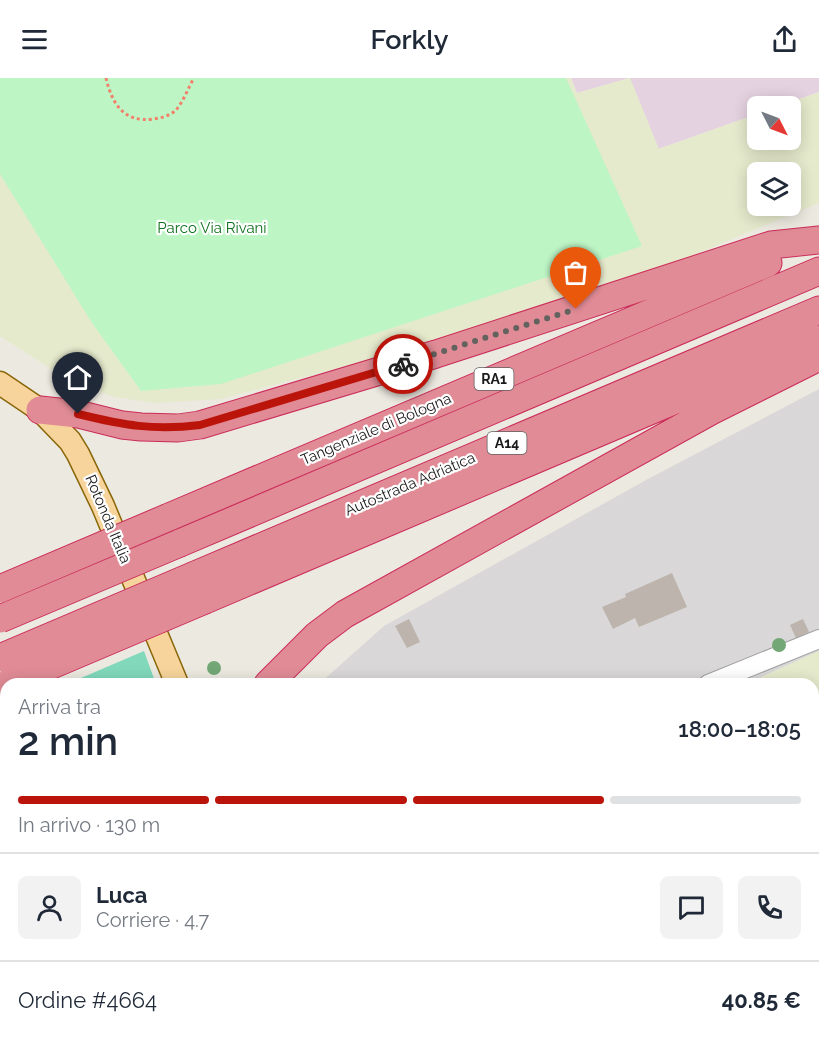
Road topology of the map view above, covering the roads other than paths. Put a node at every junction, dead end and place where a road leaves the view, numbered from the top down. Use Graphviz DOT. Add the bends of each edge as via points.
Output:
graph roads {
  1 [pos="819,241"];
  2 [pos="819,271"];
  3 [pos="819,310"];
  4 [pos="819,339"];
  5 [pos="819,357"];
  6 [pos="0,383"];
  7 [pos="40,410"];
  8 [pos="0,589"];
  9 [pos="0,619"];
  10 [pos="819,639"];
  11 [pos="0,658"];
  12 [pos="20,678"];
  13 [pos="174,678"];
  14 [pos="274,678"];
  15 [pos="723,678"];
  1 -- 7 [label="highway" via="771,245 436,354 200,425 141,428"];
  1 -- 8 [label="highway, Tangenziale di Bologna / RA1, bridge"];
  2 -- 9 [label="highway, A14, bridge"];
  3 -- 11 [label="highway, Autostrada Adriatica / A14, bridge"];
  4 -- 12 [label="highway, bridge"];
  5 -- 14 [label="highway" via="711,411 345,614 317,635"];
  6 -- 7 [label="main road, Rotonda Italia"];
  7 -- 13 [label="main road, Rotonda Italia" via="70,441 87,471"];
  10 -- 15 [label="street"];
}
